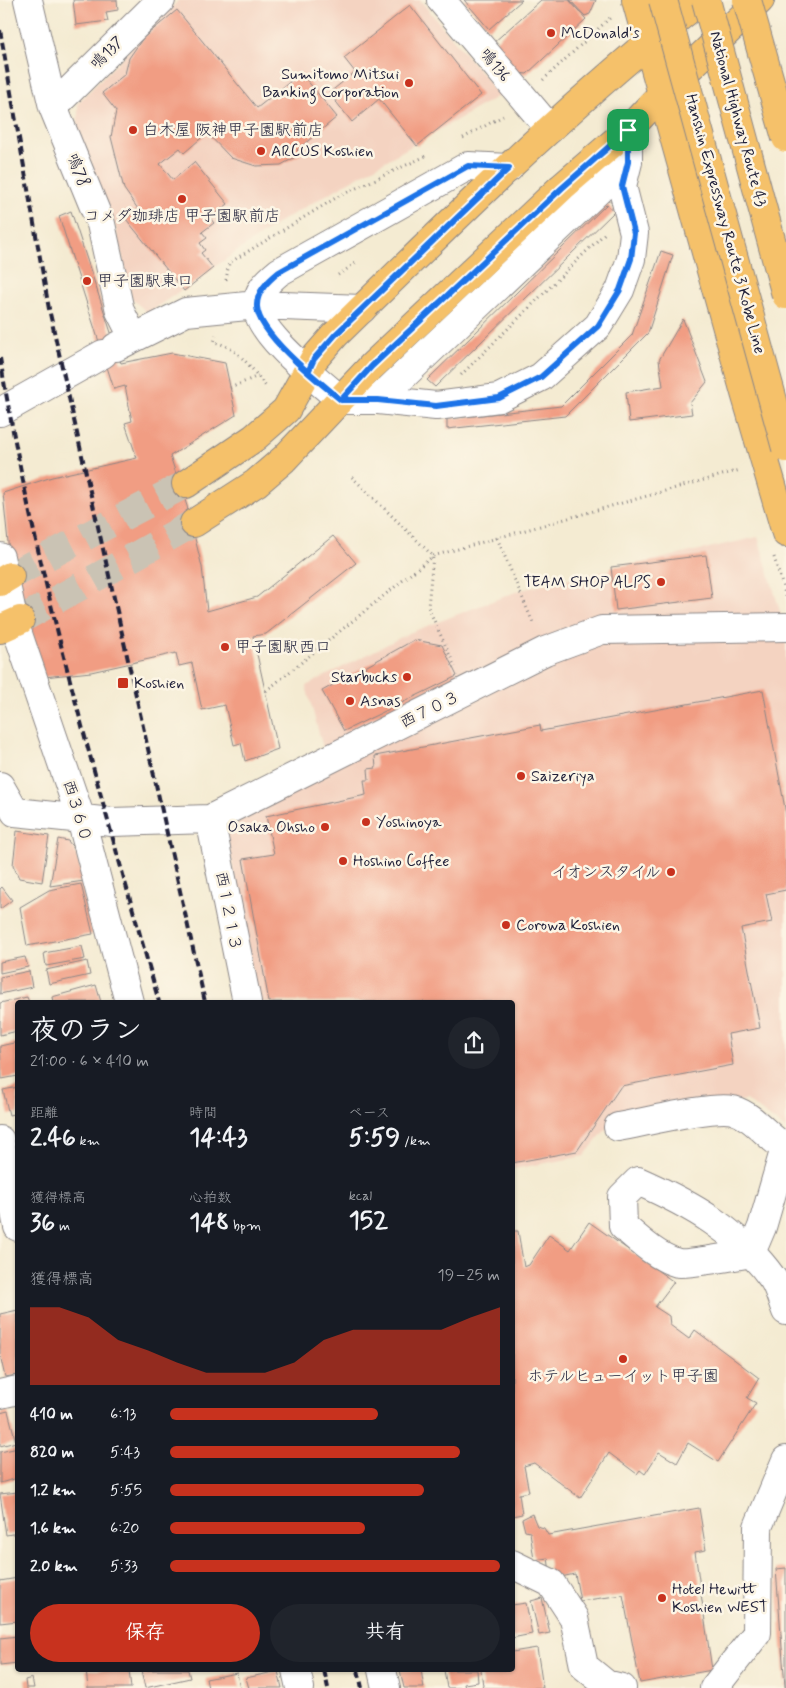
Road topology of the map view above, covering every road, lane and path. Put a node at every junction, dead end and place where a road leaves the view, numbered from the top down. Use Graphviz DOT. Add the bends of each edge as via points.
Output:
graph roads {
  1 [pos="28,0"];
  2 [pos="161,0"];
  3 [pos="442,0"];
  4 [pos="636,0"];
  5 [pos="663,0"];
  6 [pos="701,0"];
  7 [pos="706,0"];
  8 [pos="748,0"];
  9 [pos="760,0"];
  10 [pos="647,42"];
  11 [pos="661,95"];
  12 [pos="53,107"];
  13 [pos="550,130"];
  14 [pos="628,130"];
  15 [pos="786,138"];
  16 [pos="628,162"];
  17 [pos="509,168"];
  18 [pos="613,225"];
  19 [pos="786,295"];
  20 [pos="257,305"];
  21 [pos="362,309"];
  22 [pos="117,346"];
  23 [pos="308,372"];
  24 [pos="258,376"];
  25 [pos="459,377"];
  26 [pos="230,388"];
  27 [pos="341,400"];
  28 [pos="378,400"];
  29 [pos="0,412"];
  30 [pos="786,448"];
  31 [pos="746,469"];
  32 [pos="352,477"];
  33 [pos="186,484"];
  34 [pos="194,523"];
  35 [pos="497,538"];
  36 [pos="779,543"];
  37 [pos="433,556"];
  38 [pos="4,574"];
  39 [pos="786,597"];
  40 [pos="11,624"];
  41 [pos="786,626"];
  42 [pos="545,651"];
  43 [pos="266,692"];
  44 [pos="467,692"];
  45 [pos="0,786"];
  46 [pos="81,819"];
  47 [pos="210,819"];
  48 [pos="129,1000"];
  49 [pos="247,1000"];
  50 [pos="618,1127"];
  51 [pos="0,1140"];
  52 [pos="785,1148"];
  53 [pos="15,1212"];
  54 [pos="786,1311"];
  55 [pos="15,1391"];
  56 [pos="0,1394"];
  57 [pos="786,1460"];
  58 [pos="515,1565"];
  59 [pos="296,1672"];
  60 [pos="382,1672"];
  61 [pos="300,1688"];
  62 [pos="386,1688"];
  63 [pos="622,1688"];
  64 [pos="712,1688"];
  1 -- 12 [label="street, 鳴78"];
  2 -- 12 [label="street, 鳴137"];
  3 -- 13 [label="street, 鳴136"];
  4 -- 10 [label="main road"];
  5 -- 30 [label="main road, Hanshin Expressway Route 3 Kobe Line, bridge"];
  6 -- 10 [label="main road"];
  7 -- 19 [label="main road, National Highway Route 43, bridge"];
  8 -- 15 [label="main road, bridge"];
  9 -- 11 [label="main road"];
  10 -- 11 [label="main road"];
  10 -- 13 [label="main road"];
  11 -- 14 [label="main road"];
  11 -- 36 [label="main road"];
  12 -- 22 [label="street, 鳴78" via="101,224 120,311"];
  13 -- 17 [label="main road"];
  14 -- 16 [label="street"];
  14 -- 27 [label="main road" via="372,366"];
  16 -- 28 [label="street"];
  16 -- 28 [label="street" via="622,186 634,233 631,259 620,290 598,326 541,377 499,398 436,406"];
  17 -- 20 [label="street" via="468,166 279,272 266,282"];
  17 -- 21 [label="main road"];
  18 -- 25 [label="path"];
  20 -- 21 [label="street"];
  20 -- 22 [label="street" via="186,312"];
  20 -- 23 [label="street" via="269,333"];
  21 -- 23 [label="main road" via="322,350"];
  22 -- 29 [label="street"];
  23 -- 27 [label="street"];
  23 -- 33 [label="main road" via="286,410 254,438"];
  24 -- 26 [label="path"];
  27 -- 28 [label="street"];
  27 -- 34 [label="main road" via="256,483"];
  31 -- 35 [label="path"];
  32 -- 37 [label="path"];
  35 -- 37 [label="path"];
  35 -- 42 [label="path"];
  36 -- 39 [label="path"];
  37 -- 43 [label="path"];
  37 -- 44 [label="path" via="428,607"];
  38 -- 40 [label="street, 西３６０"];
  40 -- 46 [label="street, 西３６０"];
  41 -- 42 [label="street, 西７０３" via="602,630"];
  42 -- 44 [label="street, 西７０３"];
  44 -- 47 [label="street, 西７０３"];
  45 -- 46 [label="street, 西７０３" via="15,812"];
  46 -- 47 [label="street, 西７０３" via="112,822"];
  46 -- 48 [label="street, 西３６０"];
  47 -- 49 [label="street, 西１２１３"];
  50 -- 52 [label="street" via="700,1112 733,1110 757,1124"];
  51 -- 53 [label="street"];
  52 -- 54 [label="street" via="751,1253 774,1280"];
  55 -- 56 [label="street"];
  57 -- 64 [label="street" via="758,1527 757,1633"];
  58 -- 63 [label="street" via="552,1583 574,1618 584,1666 606,1684"];
  59 -- 61 [label="street"];
  60 -- 62 [label="street"];
}
